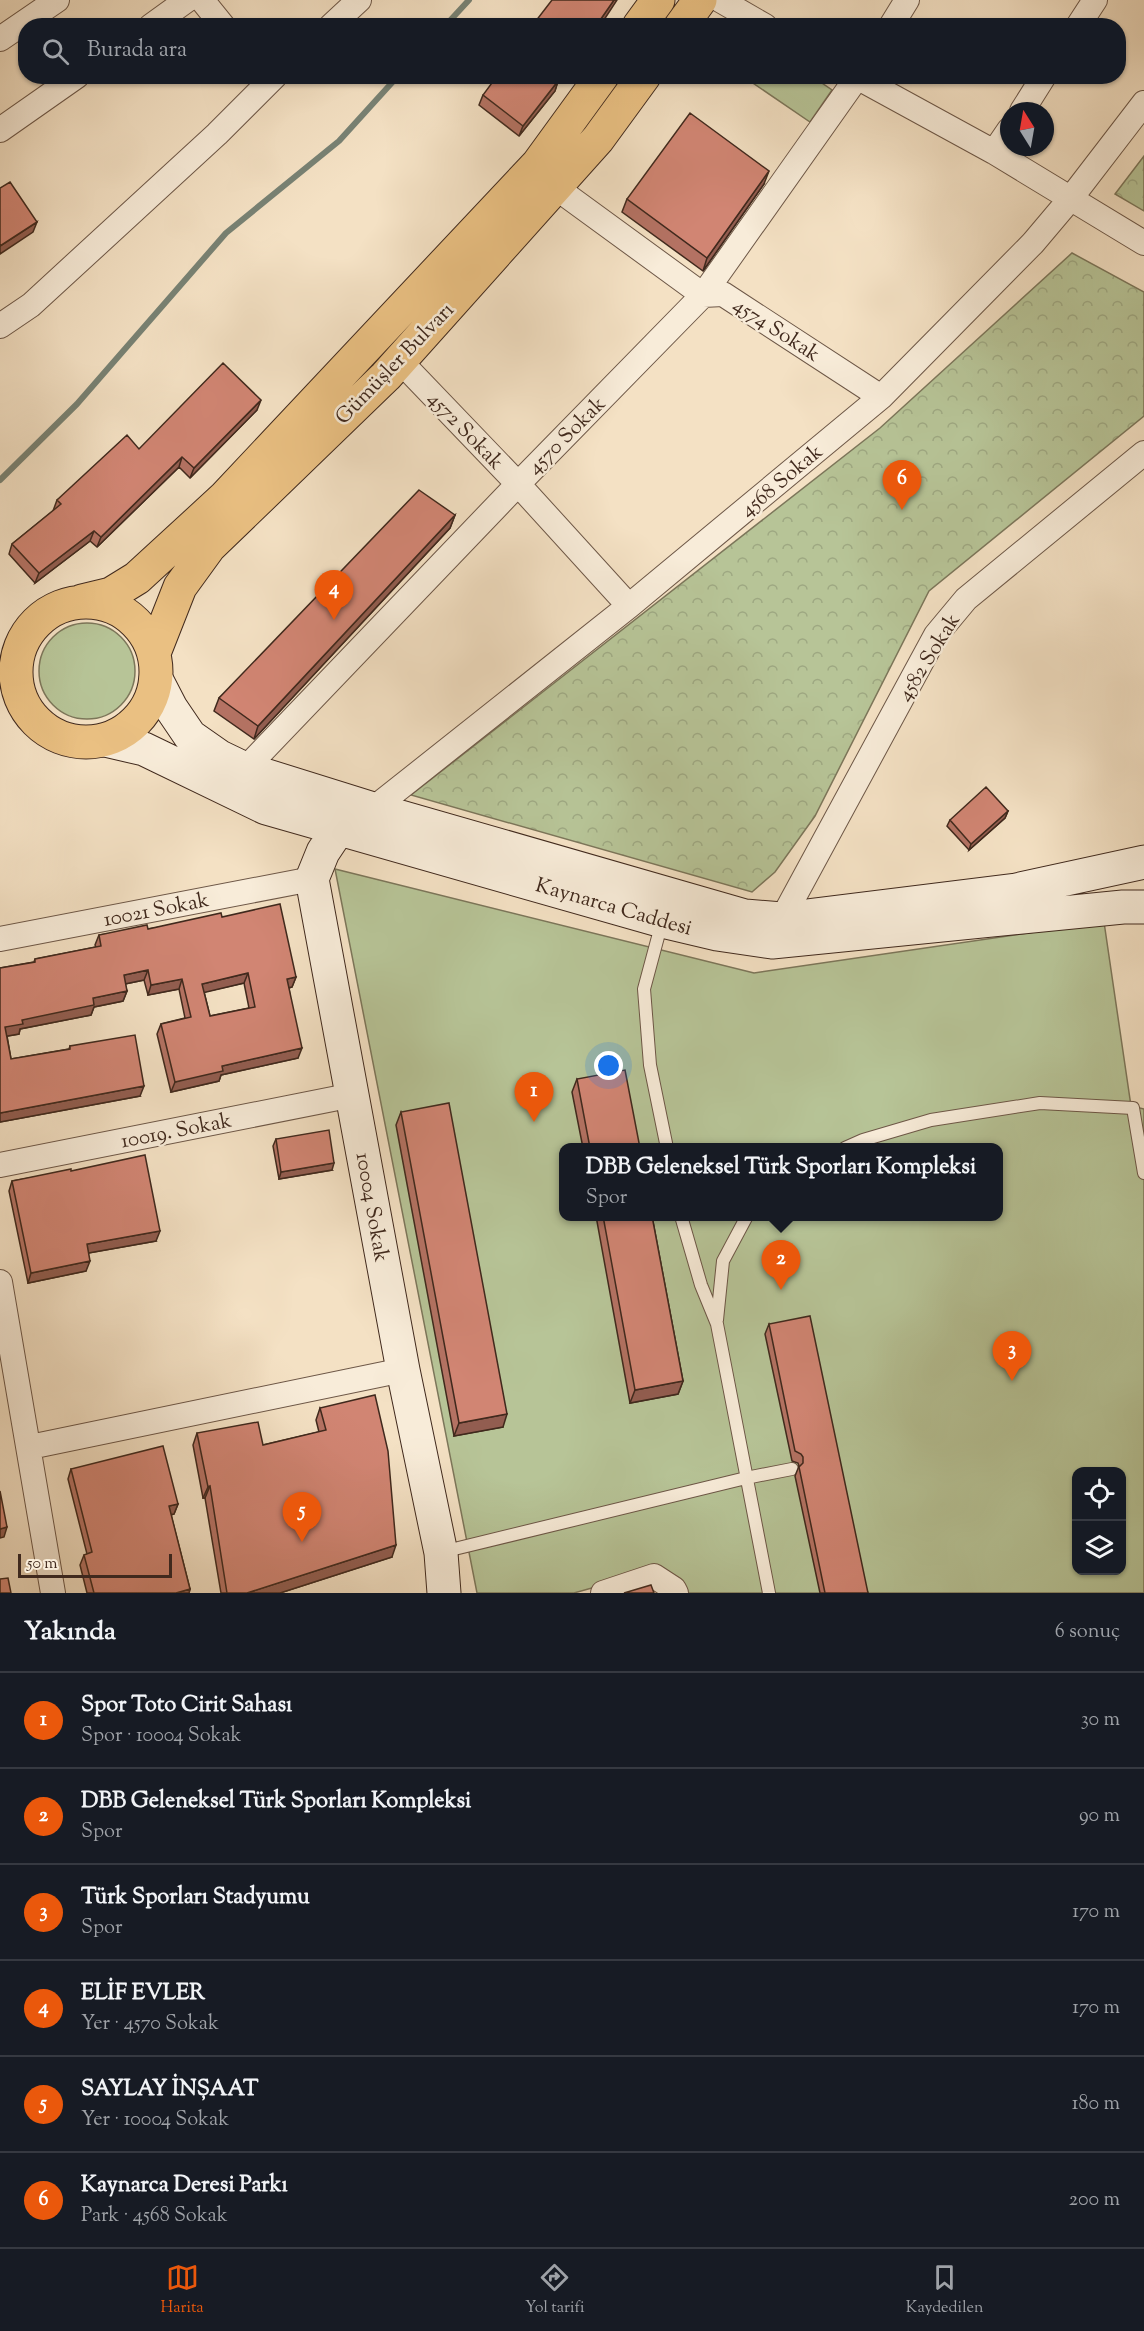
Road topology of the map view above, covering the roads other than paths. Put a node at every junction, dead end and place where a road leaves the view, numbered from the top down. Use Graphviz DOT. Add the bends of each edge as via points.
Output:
graph roads {
  1 [pos="57,0"];
  2 [pos="187,0"];
  3 [pos="202,0"];
  4 [pos="359,0"];
  5 [pos="658,0"];
  6 [pos="700,0"];
  7 [pos="720,0"];
  8 [pos="907,0"];
  9 [pos="1095,0"];
  10 [pos="31,18"];
  11 [pos="162,18"];
  12 [pos="217,18"];
  13 [pos="340,18"];
  14 [pos="645,18"];
  15 [pos="687,18"];
  16 [pos="751,18"];
  17 [pos="896,18"];
  18 [pos="1083,18"];
  19 [pos="18,27"];
  20 [pos="0,39"];
  21 [pos="66,84"];
  22 [pos="264,84"];
  23 [pos="596,84"];
  24 [pos="638,84"];
  25 [pos="851,84"];
  26 [pos="869,84"];
  27 [pos="1039,84"];
  28 [pos="1028,102"];
  29 [pos="1144,103"];
  30 [pos="0,130"];
  31 [pos="1000,143"];
  32 [pos="994,152"];
  33 [pos="555,188"];
  34 [pos="1071,198"];
  35 [pos="1144,243"];
  36 [pos="703,295"];
  37 [pos="0,326"];
  38 [pos="400,361"];
  39 [pos="880,397"];
  40 [pos="1144,453"];
  41 [pos="518,484"];
  42 [pos="82,601"];
  43 [pos="629,606"];
  44 [pos="14,635"];
  45 [pos="155,666"];
  46 [pos="0,703"];
  47 [pos="32,716"];
  48 [pos="105,740"];
  49 [pos="245,769"];
  50 [pos="373,809"];
  51 [pos="339,828"];
  52 [pos="1143,869"];
  53 [pos="312,879"];
  54 [pos="1144,907"];
  55 [pos="782,918"];
  56 [pos="662,921"];
  57 [pos="0,939"];
  58 [pos="353,1095"];
  59 [pos="666,1143"];
  60 [pos="856,1143"];
  61 [pos="0,1165"];
  62 [pos="1144,1173"];
  63 [pos="682,1221"];
  64 [pos="744,1221"];
  65 [pos="1,1295"];
  66 [pos="717,1324"];
  67 [pos="403,1370"];
  68 [pos="30,1447"];
  69 [pos="792,1469"];
  70 [pos="746,1478"];
  71 [pos="441,1553"];
  72 [pos="53,1593"];
  73 [pos="444,1593"];
  74 [pos="603,1593"];
  75 [pos="676,1593"];
  76 [pos="769,1593"];
  1 -- 10 [label="street"];
  2 -- 11 [label="street"];
  3 -- 12 [label="street"];
  4 -- 13 [label="street"];
  5 -- 14 [label="main road"];
  6 -- 15 [label="main road"];
  7 -- 16 [label="street"];
  8 -- 17 [label="street"];
  9 -- 18 [label="street"];
  19 -- 20 [label="street"];
  21 -- 30 [label="street"];
  22 -- 37 [label="street" via="217,134 31,305"];
  23 -- 42 [label="main road, Gümüşler Bulvarı" via="538,164 224,498 137,578 111,594"];
  24 -- 33 [label="main road, Gümüşler Bulvarı"];
  25 -- 36 [label="street, 4570 Sokak"];
  26 -- 32 [label="street"];
  27 -- 28 [label="street"];
  29 -- 34 [label="street, 4568 Sokak"];
  31 -- 32 [label="street"];
  32 -- 34 [label="street"];
  33 -- 36 [label="street, 4574 Sokak"];
  33 -- 38 [label="main road, Gümüşler Bulvarı"];
  34 -- 35 [label="street"];
  34 -- 39 [label="street, 4568 Sokak" via="1033,243"];
  36 -- 39 [label="street, 4574 Sokak" via="723,294"];
  36 -- 41 [label="street, 4570 Sokak"];
  38 -- 41 [label="street, 4572 Sokak"];
  38 -- 45 [label="main road, Gümüşler Bulvarı" via="209,548 180,586"];
  39 -- 43 [label="street, 4568 Sokak"];
  40 -- 55 [label="street, 4582 Sokak" via="966,599 950,617"];
  41 -- 43 [label="street, 4572 Sokak"];
  41 -- 49 [label="street, 4570 Sokak"];
  42 -- 44 [label="main road, Kaynarca Caddesi" via="59,607"];
  42 -- 45 [label="main road, Kaynarca Caddesi" via="106,604 128,615 144,631"];
  43 -- 50 [label="street, 4568 Sokak"];
  44 -- 47 [label="main road, Kaynarca Caddesi" via="24,639 16,661 16,685 24,708"];
  45 -- 48 [label="main road, Kaynarca Caddesi" via="153,695 142,715 126,731"];
  45 -- 49 [label="main road, Kaynarca Caddesi" via="171,708 190,736"];
  46 -- 47 [label="main road, Kaynarca Caddesi"];
  47 -- 48 [label="main road, Kaynarca Caddesi" via="40,726 61,738 83,743"];
  48 -- 51 [label="main road, Kaynarca Caddesi" via="144,749 266,808"];
  49 -- 50 [label="main road, Kaynarca Caddesi"];
  50 -- 55 [label="main road, Kaynarca Caddesi" via="745,916"];
  51 -- 53 [label="main road"];
  51 -- 56 [label="main road, Kaynarca Caddesi"];
  52 -- 55 [label="main road, Kaynarca Caddesi" via="1016,890"];
  53 -- 57 [label="street, 10021 Sokak"];
  53 -- 58 [label="main road, 10004 Sokak"];
  54 -- 56 [label="main road, Kaynarca Caddesi" via="772,942"];
  56 -- 59 [label="lane" via="644,989 650,1065"];
  58 -- 61 [label="street, 10019. Sokak"];
  58 -- 67 [label="main road, 10004 Sokak"];
  60 -- 62 [label="lane" via="932,1120 1040,1103 1133,1108"];
  63 -- 66 [label="lane"];
  64 -- 66 [label="lane" via="723,1261"];
  65 -- 68 [label="street"];
  66 -- 70 [label="lane"];
  67 -- 68 [label="street"];
  67 -- 71 [label="main road, 10004 Sokak"];
  68 -- 72 [label="street"];
  69 -- 70 [label="lane"];
  70 -- 71 [label="lane"];
  70 -- 76 [label="lane"];
  71 -- 73 [label="main road, 10004 Sokak"];
  74 -- 75 [label="street" via="654,1576"];
}
